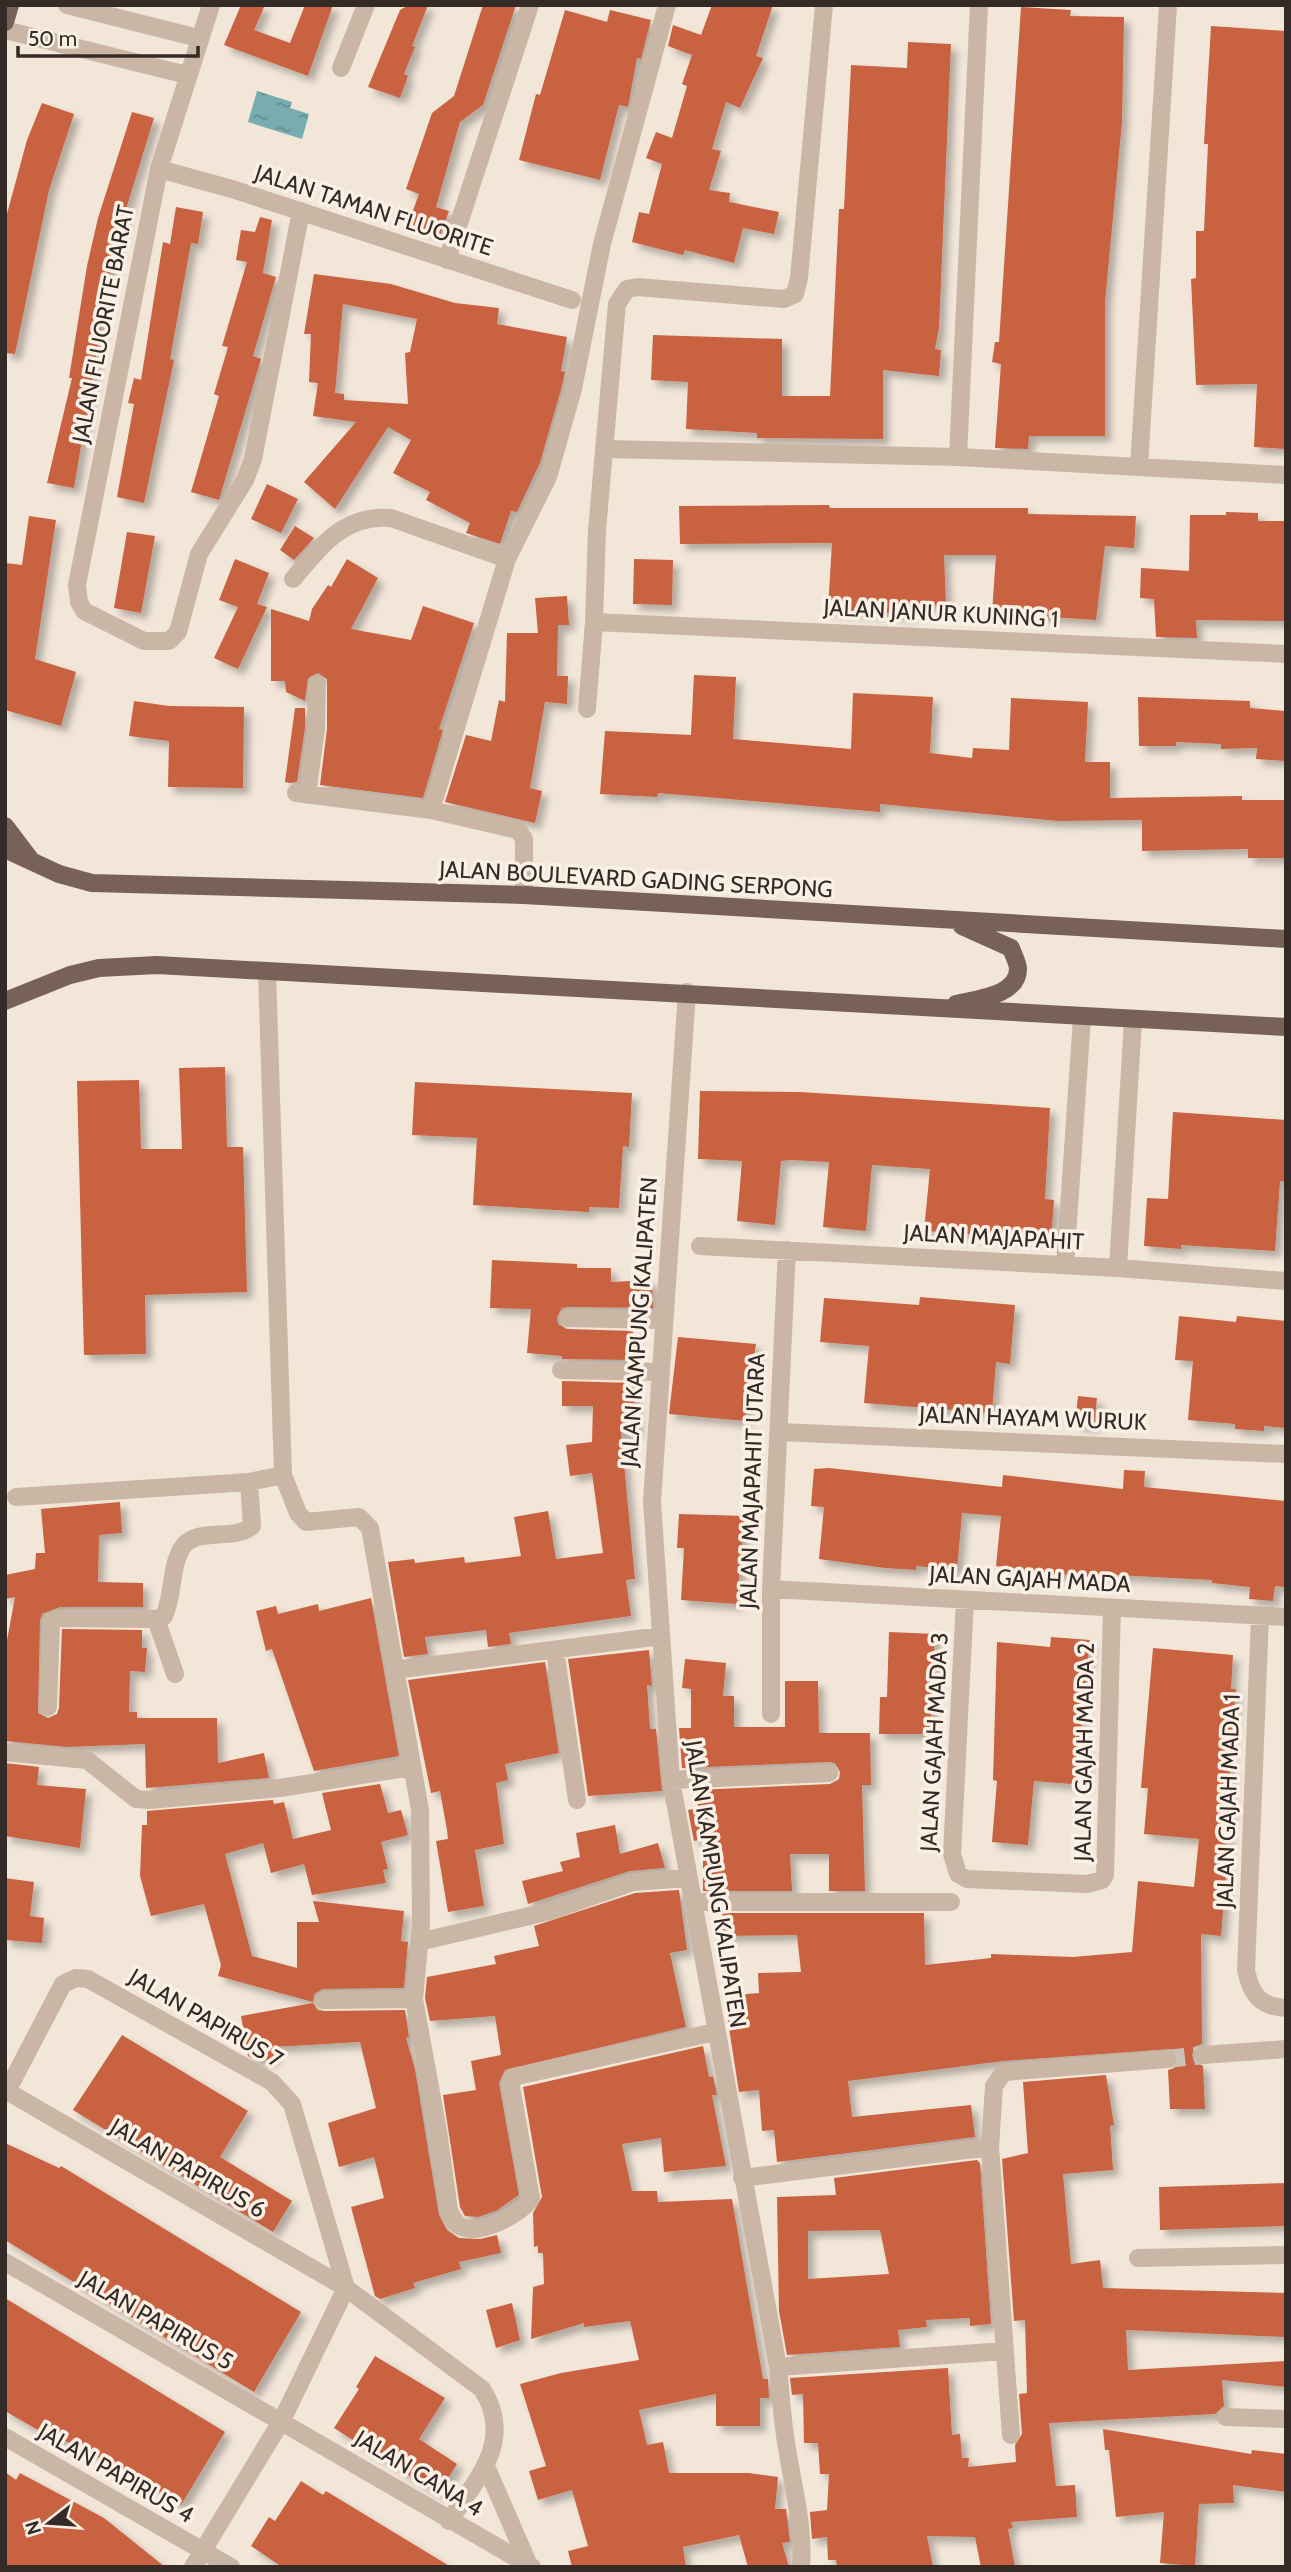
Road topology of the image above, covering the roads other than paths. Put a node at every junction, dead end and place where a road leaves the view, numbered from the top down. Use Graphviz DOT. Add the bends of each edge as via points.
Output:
graph roads {
  1 [pos="10,5"];
  2 [pos="67,5"];
  3 [pos="211,5"];
  4 [pos="366,5"];
  5 [pos="530,5"];
  6 [pos="667,5"];
  7 [pos="824,5"];
  8 [pos="979,5"];
  9 [pos="1168,5"];
  10 [pos="5,22"];
  11 [pos="5,30"];
  12 [pos="198,38"];
  13 [pos="341,68"];
  14 [pos="187,75"];
  15 [pos="159,169"];
  16 [pos="301,211"];
  17 [pos="447,260"];
  18 [pos="572,300"];
  19 [pos="604,449"];
  20 [pos="958,457"];
  21 [pos="1139,466"];
  22 [pos="1286,475"];
  23 [pos="507,559"];
  24 [pos="293,579"];
  25 [pos="594,622"];
  26 [pos="1286,654"];
  27 [pos="317,684"];
  28 [pos="587,709"];
  29 [pos="432,810"];
  30 [pos="5,826"];
  31 [pos="5,849"];
  32 [pos="30,859"];
  33 [pos="524,895"];
  34 [pos="945,920"];
  35 [pos="1286,939"];
  36 [pos="267,972"];
  37 [pos="687,992"];
  38 [pos="5,1000"];
  39 [pos="941,1009"];
  40 [pos="1082,1018"];
  41 [pos="1133,1020"];
  42 [pos="1286,1027"];
  43 [pos="700,1246"];
  44 [pos="787,1250"];
  45 [pos="1065,1265"];
  46 [pos="1118,1268"];
  47 [pos="1286,1281"];
  48 [pos="568,1318"];
  49 [pos="663,1320"];
  50 [pos="561,1370"];
  51 [pos="660,1372"];
  52 [pos="779,1432"];
  53 [pos="1286,1454"];
  54 [pos="283,1475"];
  55 [pos="249,1482"];
  56 [pos="16,1497"];
  57 [pos="771,1590"];
  58 [pos="965,1600"];
  59 [pos="1112,1608"];
  60 [pos="1260,1616"];
  61 [pos="1286,1617"];
  62 [pos="156,1619"];
  63 [pos="661,1636"];
  64 [pos="555,1650"];
  65 [pos="394,1670"];
  66 [pos="174,1674"];
  67 [pos="48,1707"];
  68 [pos="771,1714"];
  69 [pos="5,1752"];
  70 [pos="412,1767"];
  71 [pos="829,1773"];
  72 [pos="671,1780"];
  73 [pos="577,1800"];
  74 [pos="688,1878"];
  75 [pos="1087,1884"];
  76 [pos="693,1902"];
  77 [pos="951,1902"];
  78 [pos="419,1942"];
  79 [pos="414,1999"];
  80 [pos="324,2000"];
  81 [pos="1286,2008"];
  82 [pos="715,2032"];
  83 [pos="1286,2049"];
  84 [pos="1203,2055"];
  85 [pos="1167,2059"];
  86 [pos="6,2090"];
  87 [pos="990,2147"];
  88 [pos="742,2178"];
  89 [pos="1286,2255"];
  90 [pos="1138,2258"];
  91 [pos="5,2262"];
  92 [pos="346,2288"];
  93 [pos="1005,2351"];
  94 [pos="778,2367"];
  95 [pos="1226,2417"];
  96 [pos="1286,2419"];
  97 [pos="282,2420"];
  98 [pos="1011,2435"];
  99 [pos="5,2437"];
  100 [pos="486,2466"];
  101 [pos="449,2521"];
  102 [pos="203,2550"];
  103 [pos="530,2565"];
  104 [pos="193,2567"];
  105 [pos="232,2567"];
  106 [pos="801,2567"];
  1 -- 10 [label="main road"];
  2 -- 12 [label="street"];
  3 -- 12 [label="street, JALAN FLUORITE BARAT"];
  4 -- 13 [label="street"];
  5 -- 17 [label="street"];
  6 -- 23 [label="street" via="602,244 573,389 552,464"];
  7 -- 19 [label="street" via="797,290 783,299 627,289 617,304"];
  8 -- 20 [label="street"];
  9 -- 21 [label="street"];
  11 -- 14 [label="street"];
  12 -- 14 [label="street, JALAN FLUORITE BARAT"];
  14 -- 15 [label="street, JALAN FLUORITE BARAT"];
  15 -- 16 [label="street, JALAN TAMAN FLUORITE"];
  15 -- 16 [label="street, JALAN FLUORITE BARAT" via="77,585 84,611 144,640 169,642 178,632 199,554 245,480"];
  16 -- 17 [label="street, JALAN TAMAN FLUORITE"];
  17 -- 18 [label="street, JALAN TAMAN FLUORITE"];
  19 -- 20 [label="street"];
  19 -- 25 [label="street"];
  20 -- 21 [label="street"];
  21 -- 22 [label="street"];
  23 -- 24 [label="street" via="378,517 355,522 327,538"];
  23 -- 29 [label="street"];
  25 -- 26 [label="street, JALAN JANUR KUNING 1"];
  25 -- 28 [label="street"];
  27 -- 29 [label="street" via="316,729 302,794"];
  29 -- 33 [label="street" via="521,832"];
  30 -- 32 [label="main road, JALAN BOULEVARD GADING SERPONG"];
  31 -- 32 [label="main road"];
  32 -- 33 [label="main road, JALAN BOULEVARD GADING SERPONG" via="59,874 92,883"];
  33 -- 34 [label="main road, JALAN BOULEVARD GADING SERPONG"];
  34 -- 35 [label="main road, JALAN BOULEVARD GADING SERPONG"];
  34 -- 39 [label="main road" via="1011,948 1018,968 1014,983 1002,992"];
  36 -- 37 [label="main road"];
  36 -- 38 [label="main road" via="157,965 99,968"];
  36 -- 54 [label="street"];
  37 -- 39 [label="main road"];
  37 -- 49 [label="street, JALAN KAMPUNG KALIPATEN"];
  39 -- 40 [label="main road"];
  40 -- 41 [label="main road"];
  40 -- 45 [label="street"];
  41 -- 42 [label="main road"];
  41 -- 46 [label="street"];
  43 -- 44 [label="street, JALAN MAJAPAHIT"];
  44 -- 45 [label="street, JALAN MAJAPAHIT"];
  44 -- 52 [label="street, JALAN MAJAPAHIT UTARA"];
  45 -- 46 [label="street, JALAN MAJAPAHIT"];
  46 -- 47 [label="street, JALAN MAJAPAHIT"];
  48 -- 49 [label="street"];
  49 -- 51 [label="street, JALAN KAMPUNG KALIPATEN"];
  50 -- 51 [label="street"];
  51 -- 63 [label="street, JALAN KAMPUNG KALIPATEN" via="652,1502"];
  52 -- 53 [label="street, JALAN HAYAM WURUK"];
  52 -- 57 [label="street, JALAN MAJAPAHIT UTARA"];
  54 -- 55 [label="street"];
  54 -- 65 [label="street" via="306,1522 359,1517 368,1522"];
  55 -- 56 [label="street"];
  55 -- 62 [label="street" via="252,1526 240,1533 195,1538 184,1544 167,1608 164,1616"];
  57 -- 58 [label="street, JALAN GAJAH MADA"];
  57 -- 68 [label="street, JALAN MAJAPAHIT UTARA"];
  58 -- 59 [label="street, JALAN GAJAH MADA"];
  58 -- 75 [label="street, JALAN GAJAH MADA 3" via="952,1854 958,1874 967,1879"];
  59 -- 60 [label="street, JALAN GAJAH MADA"];
  59 -- 75 [label="street, JALAN GAJAH MADA 2" via="1105,1875"];
  60 -- 61 [label="street, JALAN GAJAH MADA"];
  60 -- 81 [label="street, JALAN GAJAH MADA 1" via="1246,1970 1250,1988 1263,2004"];
  62 -- 66 [label="street"];
  62 -- 67 [label="street" via="51,1621"];
  63 -- 64 [label="street"];
  63 -- 72 [label="street, JALAN KAMPUNG KALIPATEN"];
  64 -- 65 [label="street"];
  64 -- 73 [label="street"];
  65 -- 70 [label="street"];
  69 -- 70 [label="street" via="87,1760 136,1798 150,1800 280,1788"];
  70 -- 78 [label="street" via="420,1810"];
  71 -- 72 [label="street"];
  72 -- 74 [label="street, JALAN KAMPUNG KALIPATEN"];
  74 -- 76 [label="street, JALAN KAMPUNG KALIPATEN"];
  74 -- 78 [label="street" via="633,1882 550,1911"];
  76 -- 77 [label="street"];
  76 -- 82 [label="street, JALAN KAMPUNG KALIPATEN"];
  78 -- 79 [label="street"];
  79 -- 80 [label="street"];
  79 -- 82 [label="street" via="449,2210 462,2227 514,2216 531,2198 510,2081 513,2077"];
  82 -- 88 [label="street, JALAN KAMPUNG KALIPATEN"];
  83 -- 84 [label="street"];
  85 -- 87 [label="street" via="1004,2072 994,2086"];
  86 -- 92 [label="street, JALAN PAPIRUS 6"];
  86 -- 92 [label="street, JALAN PAPIRUS 7" via="63,1984 76,1978 89,1979 272,2082 292,2104"];
  87 -- 88 [label="street"];
  87 -- 93 [label="street"];
  88 -- 94 [label="street, JALAN KAMPUNG KALIPATEN"];
  89 -- 90 [label="street"];
  91 -- 97 [label="street, JALAN PAPIRUS 5"];
  92 -- 97 [label="street"];
  92 -- 100 [label="street, JALAN PAPIRUS 6" via="482,2389 492,2405 495,2424"];
  93 -- 94 [label="street"];
  93 -- 98 [label="street"];
  94 -- 106 [label="street, JALAN KAMPUNG KALIPATEN" via="786,2447 800,2515"];
  95 -- 96 [label="street"];
  97 -- 101 [label="street, JALAN CANA 4"];
  97 -- 102 [label="street"];
  99 -- 102 [label="street, JALAN PAPIRUS 4"];
  100 -- 101 [label="street, JALAN PAPIRUS 6"];
  100 -- 103 [label="street"];
  101 -- 103 [label="street, JALAN CANA 4"];
  102 -- 104 [label="street"];
  102 -- 105 [label="street, JALAN PAPIRUS 4"];
}
